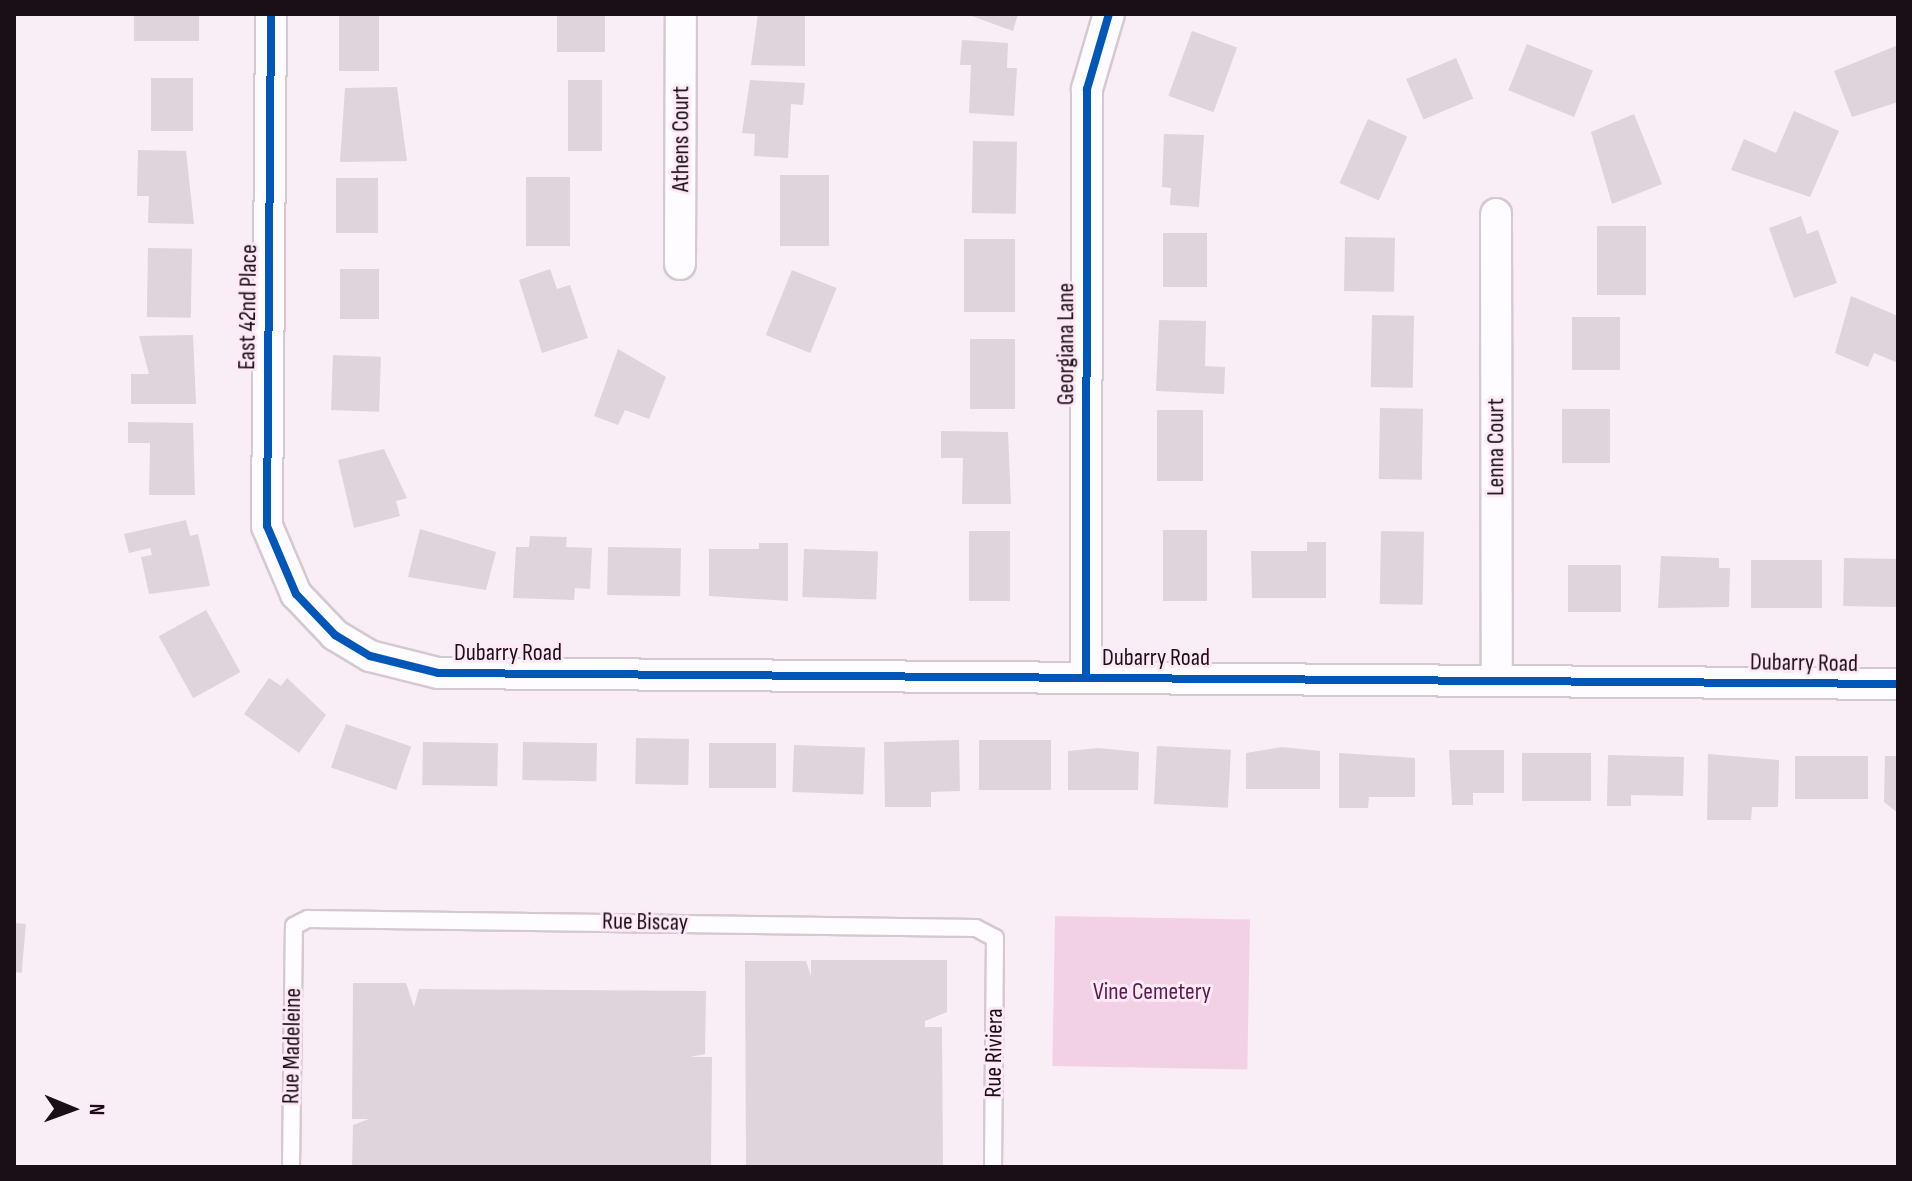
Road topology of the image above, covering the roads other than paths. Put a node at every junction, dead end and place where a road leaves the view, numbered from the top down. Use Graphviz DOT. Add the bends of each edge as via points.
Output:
graph roads {
  1 [pos="271,14"];
  2 [pos="681,14"];
  3 [pos="1109,14"];
  4 [pos="1496,214"];
  5 [pos="680,264"];
  6 [pos="296,594"];
  7 [pos="1086,677"];
  8 [pos="1497,680"];
  9 [pos="1898,684"];
  10 [pos="294,926"];
  11 [pos="995,938"];
  12 [pos="291,1167"];
  13 [pos="993,1167"];
  1 -- 6 [label="street, East 42nd Place" via="265,512"];
  2 -- 5 [label="street, Athens Court"];
  3 -- 7 [label="street, Georgiana Lane" via="1087,89"];
  4 -- 8 [label="street, Lenna Court"];
  6 -- 7 [label="street, Dubarry Road" via="358,650 438,673"];
  7 -- 8 [label="street, Dubarry Road"];
  8 -- 9 [label="street, Dubarry Road"];
  10 -- 11 [label="lane, Rue Biscay" via="308,919 967,926"];
  10 -- 12 [label="lane, Rue Madeleine"];
  11 -- 13 [label="lane, Rue Riviera"];
}
